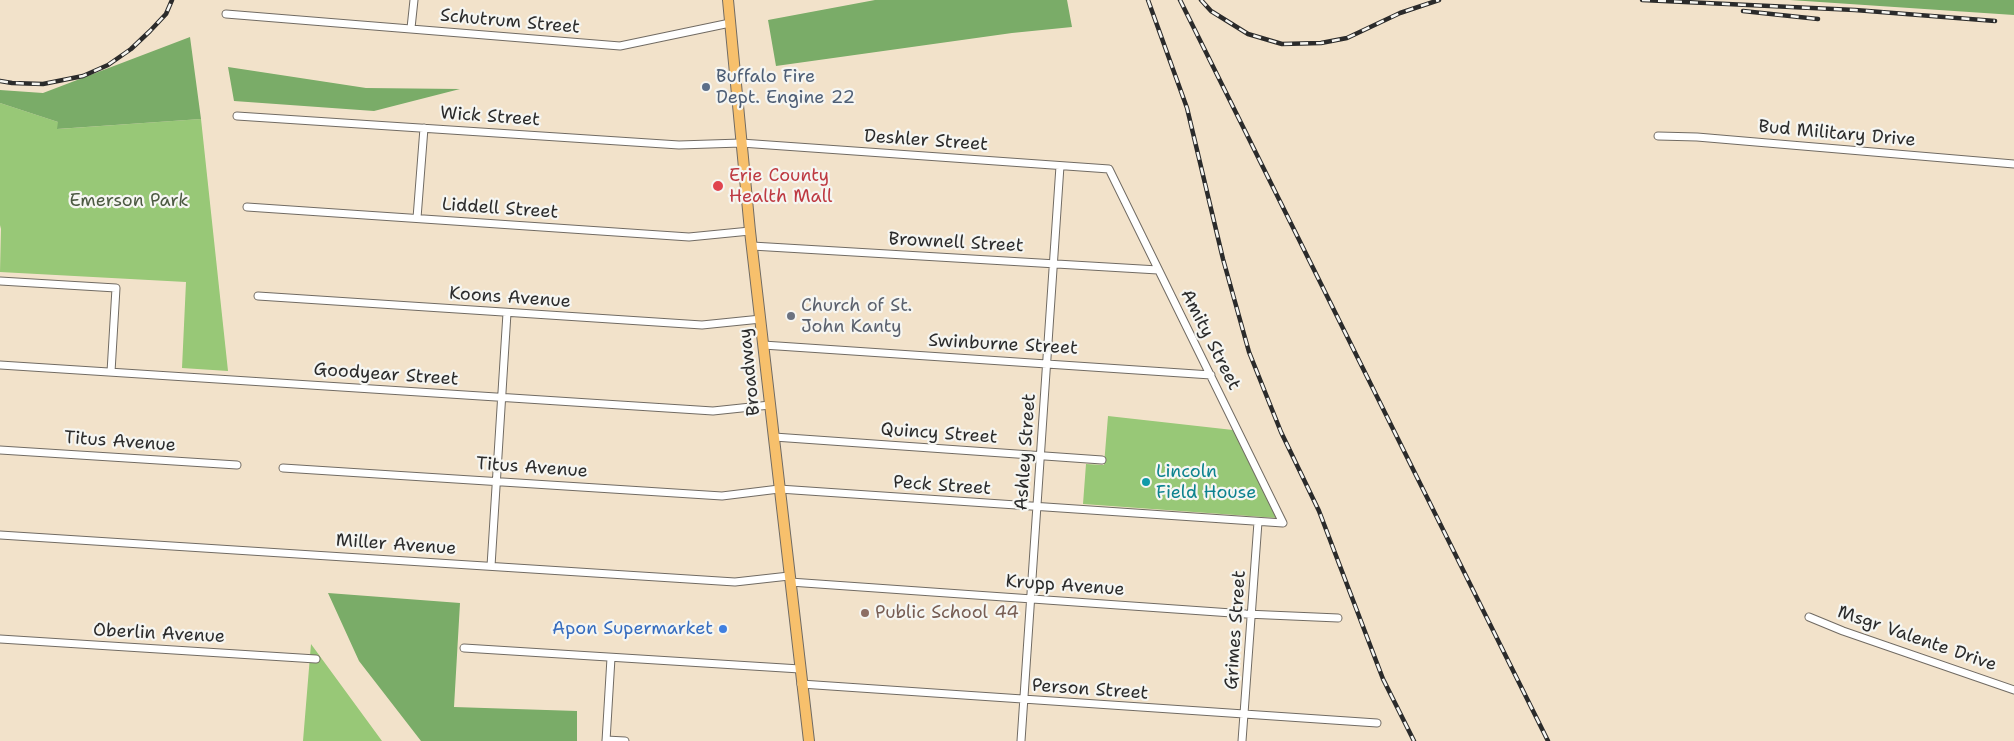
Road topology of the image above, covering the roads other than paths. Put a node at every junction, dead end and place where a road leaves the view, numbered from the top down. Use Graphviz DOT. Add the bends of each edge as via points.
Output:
graph roads {
  1 [pos="414,0"];
  2 [pos="728,0"];
  3 [pos="226,14"];
  4 [pos="730,23"];
  5 [pos="411,28"];
  6 [pos="237,116"];
  7 [pos="424,128"];
  8 [pos="1658,136"];
  9 [pos="741,143"];
  10 [pos="2014,164"];
  11 [pos="1060,166"];
  12 [pos="1109,169"];
  13 [pos="247,207"];
  14 [pos="417,218"];
  15 [pos="750,231"];
  16 [pos="752,246"];
  17 [pos="1054,264"];
  18 [pos="1158,270"];
  19 [pos="0,281"];
  20 [pos="258,296"];
  21 [pos="506,312"];
  22 [pos="760,319"];
  23 [pos="763,345"];
  24 [pos="1048,363"];
  25 [pos="0,365"];
  26 [pos="110,372"];
  27 [pos="1211,375"];
  28 [pos="502,397"];
  29 [pos="770,405"];
  30 [pos="774,437"];
  31 [pos="0,450"];
  32 [pos="1041,455"];
  33 [pos="1102,460"];
  34 [pos="237,465"];
  35 [pos="283,468"];
  36 [pos="496,481"];
  37 [pos="779,490"];
  38 [pos="1037,507"];
  39 [pos="1258,522"];
  40 [pos="1283,523"];
  41 [pos="0,535"];
  42 [pos="491,566"];
  43 [pos="789,579"];
  44 [pos="1031,598"];
  45 [pos="1252,614"];
  46 [pos="1809,617"];
  47 [pos="1338,618"];
  48 [pos="0,639"];
  49 [pos="464,648"];
  50 [pos="611,658"];
  51 [pos="316,659"];
  52 [pos="800,670"];
  53 [pos="801,684"];
  54 [pos="2014,690"];
  55 [pos="1024,700"];
  56 [pos="1244,715"];
  57 [pos="1377,723"];
  58 [pos="606,740"];
  59 [pos="625,741"];
  60 [pos="809,741"];
  61 [pos="1021,741"];
  62 [pos="1242,741"];
  1 -- 5 [label="street"];
  2 -- 4 [label="main road, Broadway"];
  3 -- 5 [label="street, Schutrum Street"];
  4 -- 5 [label="street, Schutrum Street" via="620,46"];
  4 -- 9 [label="main road, Broadway"];
  6 -- 7 [label="street, Wick Street"];
  7 -- 9 [label="street, Wick Street" via="679,145"];
  7 -- 14 [label="street"];
  8 -- 10 [label="street, Bud Military Drive"];
  9 -- 11 [label="street, Deshler Street"];
  9 -- 15 [label="main road, Broadway"];
  11 -- 12 [label="street, Deshler Street"];
  11 -- 17 [label="street, Ashley Street"];
  12 -- 18 [label="street, Amity Street"];
  13 -- 14 [label="street, Liddell Street"];
  14 -- 15 [label="street, Liddell Street" via="688,237"];
  15 -- 16 [label="main road, Broadway"];
  16 -- 17 [label="street, Brownell Street"];
  16 -- 22 [label="main road, Broadway"];
  17 -- 18 [label="street, Brownell Street"];
  17 -- 24 [label="street, Ashley Street"];
  18 -- 27 [label="street, Amity Street"];
  19 -- 26 [label="street" via="116,288"];
  20 -- 21 [label="street, Koons Avenue"];
  21 -- 22 [label="street, Koons Avenue" via="702,325"];
  21 -- 28 [label="street"];
  22 -- 23 [label="main road, Broadway"];
  23 -- 24 [label="street, Swinburne Street"];
  23 -- 29 [label="main road, Broadway"];
  24 -- 27 [label="street, Swinburne Street"];
  24 -- 32 [label="street, Ashley Street"];
  25 -- 26 [label="street, Goodyear Street"];
  26 -- 28 [label="street, Goodyear Street"];
  27 -- 40 [label="street, Amity Street"];
  28 -- 29 [label="street, Goodyear Street" via="713,410"];
  28 -- 36 [label="street"];
  29 -- 30 [label="main road, Broadway"];
  30 -- 32 [label="street, Quincy Street"];
  30 -- 37 [label="main road, Broadway"];
  31 -- 34 [label="street, Titus Avenue"];
  32 -- 33 [label="street, Quincy Street"];
  32 -- 38 [label="street, Ashley Street"];
  35 -- 36 [label="street, Titus Avenue"];
  36 -- 37 [label="street, Titus Avenue" via="722,496"];
  36 -- 42 [label="street"];
  37 -- 38 [label="street, Peck Street"];
  37 -- 43 [label="main road, Broadway"];
  38 -- 39 [label="street, Peck Street"];
  38 -- 44 [label="street, Ashley Street"];
  39 -- 40 [label="street, Peck Street"];
  39 -- 45 [label="street, Grimes Street"];
  41 -- 42 [label="street, Miller Avenue"];
  42 -- 43 [label="street, Miller Avenue" via="735,582"];
  43 -- 44 [label="street, Krupp Avenue"];
  43 -- 52 [label="main road, Broadway"];
  44 -- 45 [label="street, Krupp Avenue"];
  44 -- 55 [label="street, Ashley Street"];
  45 -- 47 [label="street, Krupp Avenue"];
  45 -- 56 [label="street, Grimes Street"];
  46 -- 54 [label="street, Msgr Valente Drive"];
  48 -- 51 [label="street, Oberlin Avenue"];
  49 -- 50 [label="street"];
  50 -- 52 [label="street"];
  50 -- 58 [label="street"];
  52 -- 53 [label="main road, Broadway"];
  53 -- 55 [label="street, Person Street"];
  53 -- 60 [label="main road, Broadway"];
  55 -- 56 [label="street, Person Street"];
  55 -- 61 [label="street, Ashley Street"];
  56 -- 57 [label="street, Person Street"];
  56 -- 62 [label="street, Grimes Street"];
  58 -- 59 [label="street"];
}
